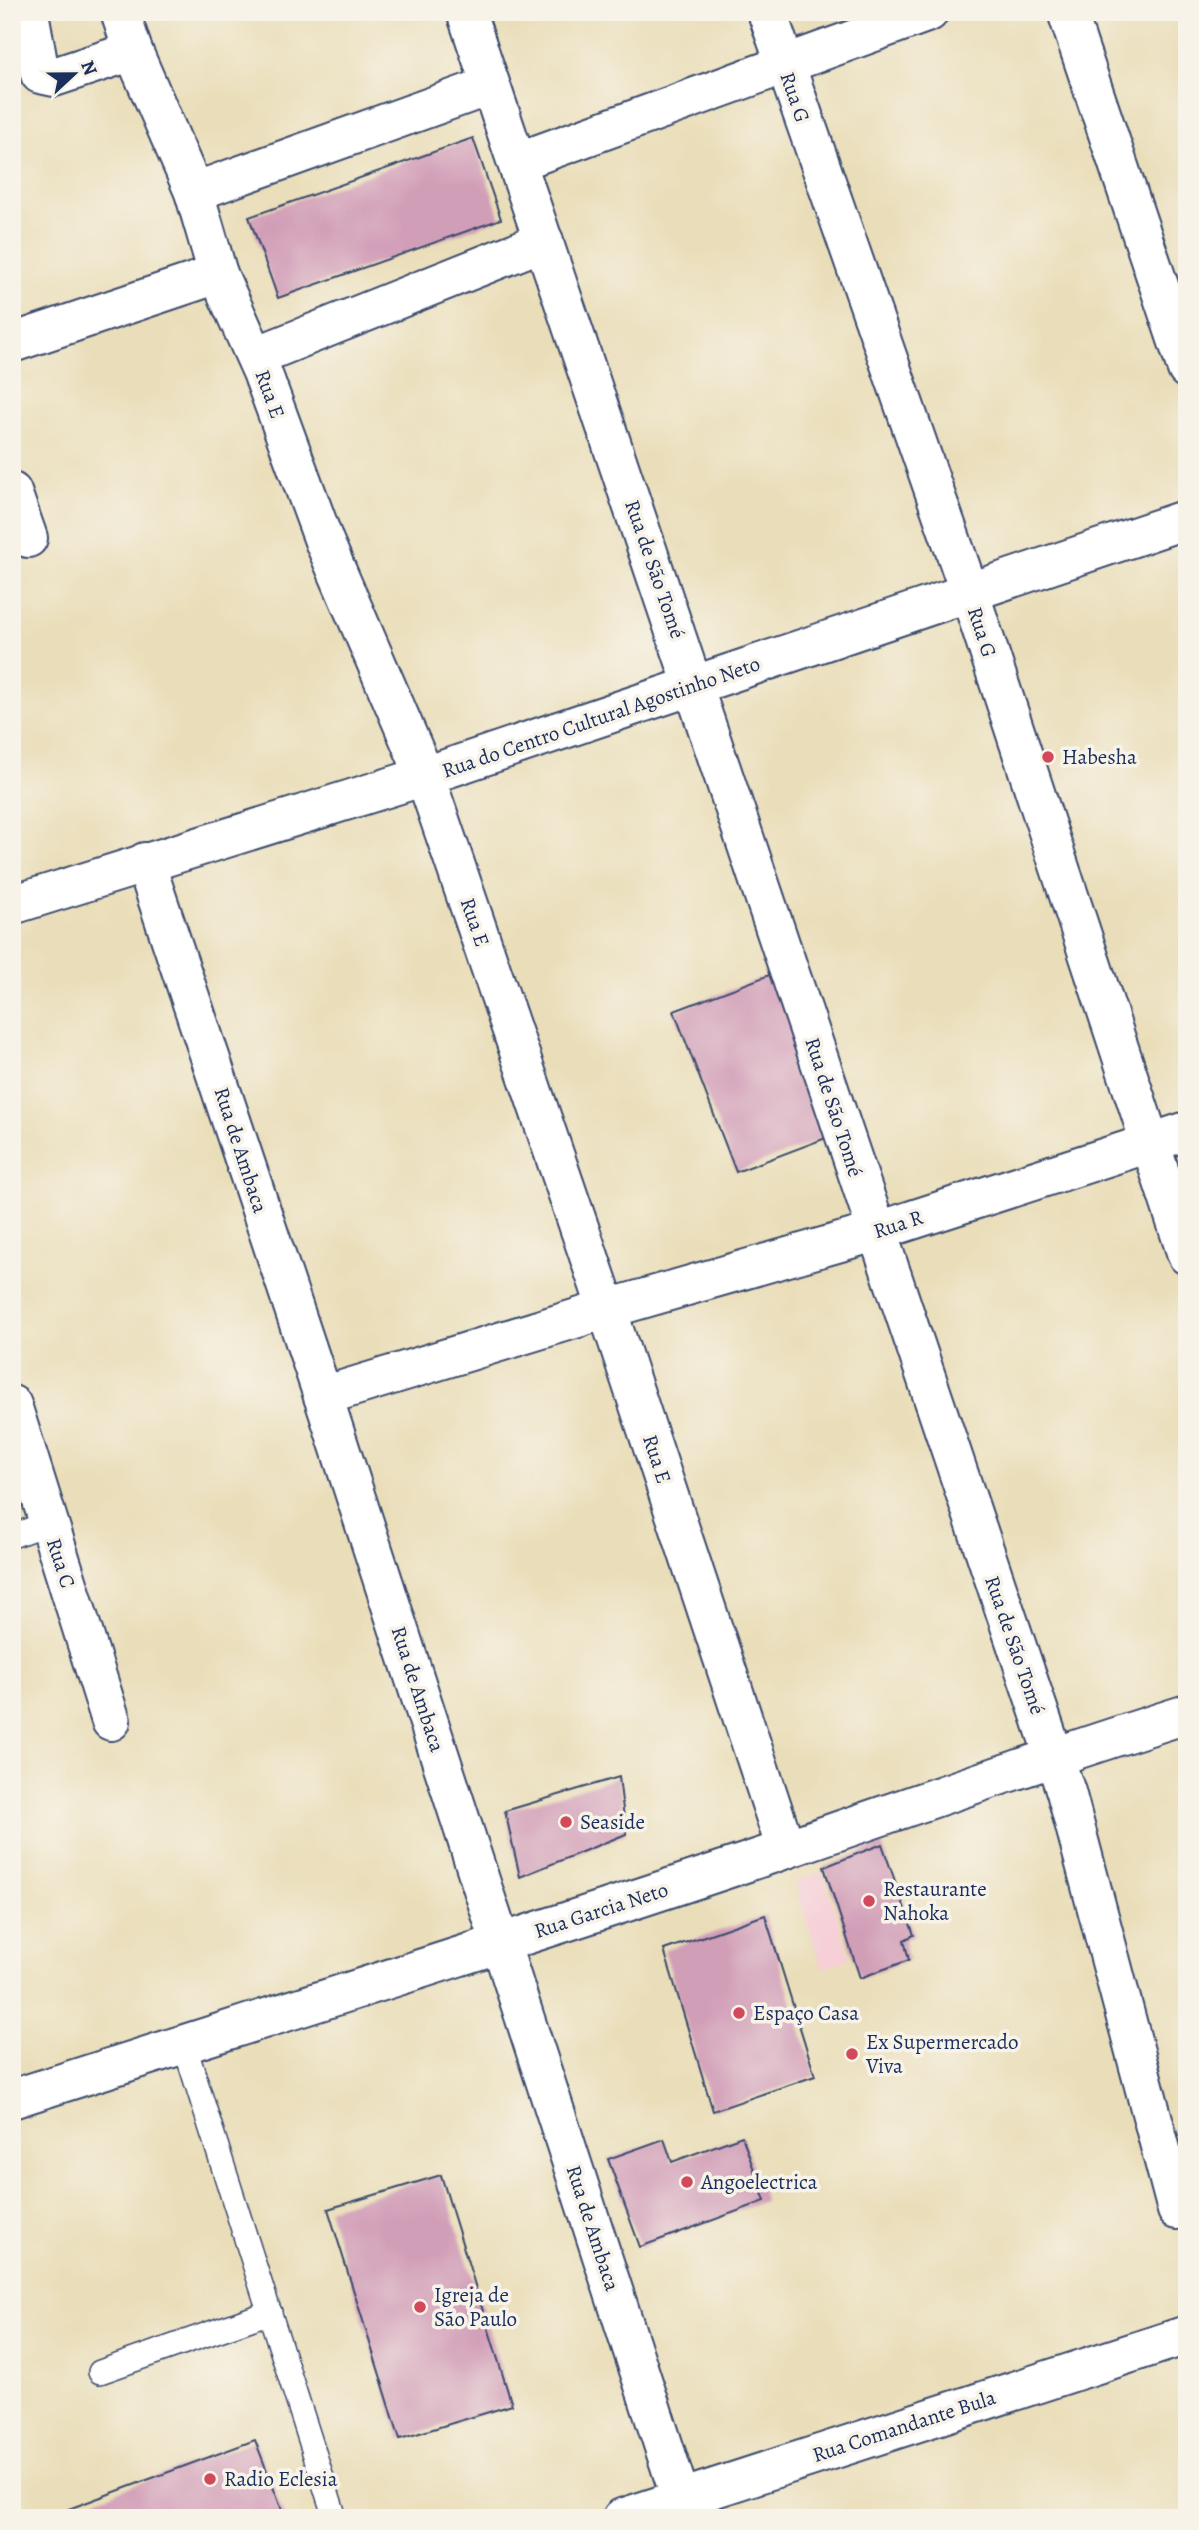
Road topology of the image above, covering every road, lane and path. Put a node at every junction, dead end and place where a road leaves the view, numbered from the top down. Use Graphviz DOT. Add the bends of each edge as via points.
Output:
graph roads {
  1 [pos="29,12"];
  2 [pos="120,12"];
  3 [pos="466,12"];
  4 [pos="767,12"];
  5 [pos="929,12"];
  6 [pos="1067,12"];
  7 [pos="132,51"];
  8 [pos="783,63"];
  9 [pos="489,86"];
  10 [pos="517,162"];
  11 [pos="194,192"];
  12 [pos="544,242"];
  13 [pos="218,274"];
  14 [pos="12,344"];
  15 [pos="256,356"];
  16 [pos="1187,369"];
  17 [pos="12,492"];
  18 [pos="1187,519"];
  19 [pos="28,537"];
  20 [pos="969,591"];
  21 [pos="695,686"];
  22 [pos="425,776"];
  23 [pos="145,862"];
  24 [pos="12,905"];
  25 [pos="1187,1131"];
  26 [pos="1149,1143"];
  27 [pos="875,1232"];
  28 [pos="1187,1255"];
  29 [pos="607,1309"];
  30 [pos="323,1396"];
  31 [pos="12,1405"];
  32 [pos="48,1523"];
  33 [pos="12,1536"];
  34 [pos="1187,1714"];
  35 [pos="111,1721"];
  36 [pos="1052,1755"];
  37 [pos="786,1849"];
  38 [pos="500,1943"];
  39 [pos="184,2044"];
  40 [pos="12,2099"];
  41 [pos="1177,2210"];
  42 [pos="270,2312"];
  43 [pos="1187,2334"];
  44 [pos="100,2372"];
  45 [pos="684,2508"];
  46 [pos="335,2518"];
  47 [pos="622,2518"];
  1 -- 7 [label="street" via="40,74 54,77"];
  2 -- 7 [label="street, Rua E"];
  3 -- 9 [label="street, Rua de São Tomé"];
  4 -- 8 [label="street, Rua G"];
  5 -- 8 [label="street"];
  6 -- 16 [label="street"];
  7 -- 11 [label="street, Rua E"];
  8 -- 10 [label="street"];
  8 -- 20 [label="street, Rua G"];
  9 -- 10 [label="street, Rua de São Tomé"];
  9 -- 11 [label="street"];
  10 -- 12 [label="street, Rua de São Tomé"];
  11 -- 13 [label="street, Rua E"];
  12 -- 15 [label="street"];
  12 -- 21 [label="street, Rua de São Tomé"];
  13 -- 14 [label="street"];
  13 -- 15 [label="street, Rua E"];
  15 -- 22 [label="street, Rua E" via="324,541"];
  17 -- 19 [label="street"];
  18 -- 20 [label="street, Rua do Centro Cultural Agostinho Neto"];
  20 -- 21 [label="street, Rua do Centro Cultural Agostinho Neto"];
  20 -- 26 [label="street, Rua G"];
  21 -- 22 [label="street, Rua do Centro Cultural Agostinho Neto"];
  21 -- 27 [label="street, Rua de São Tomé"];
  22 -- 23 [label="street, Rua do Centro Cultural Agostinho Neto"];
  22 -- 29 [label="street, Rua E"];
  23 -- 24 [label="street, Rua do Centro Cultural Agostinho Neto"];
  23 -- 30 [label="street, Rua de Ambaca"];
  25 -- 26 [label="street, Rua R"];
  26 -- 27 [label="street, Rua R"];
  26 -- 28 [label="street, Rua G"];
  27 -- 29 [label="street, Rua R"];
  27 -- 36 [label="street, Rua de São Tomé"];
  29 -- 30 [label="street, Rua R"];
  29 -- 37 [label="street, Rua E"];
  30 -- 38 [label="street, Rua de Ambaca"];
  31 -- 32 [label="street, Rua C"];
  32 -- 33 [label="lane"];
  32 -- 35 [label="street, Rua C"];
  34 -- 36 [label="street, Rua Garcia Neto"];
  36 -- 37 [label="street, Rua Garcia Neto"];
  36 -- 41 [label="street, Rua de São Tomé" via="1066,1792"];
  37 -- 38 [label="street, Rua Garcia Neto"];
  38 -- 39 [label="street, Rua Garcia Neto"];
  38 -- 45 [label="street, Rua de Ambaca"];
  39 -- 40 [label="street, Rua Garcia Neto"];
  39 -- 42 [label="lane"];
  42 -- 44 [label="lane"];
  42 -- 46 [label="lane"];
  43 -- 45 [label="street, Rua Comandante Bula"];
  45 -- 47 [label="street, Rua Comandante Bula"];
}
